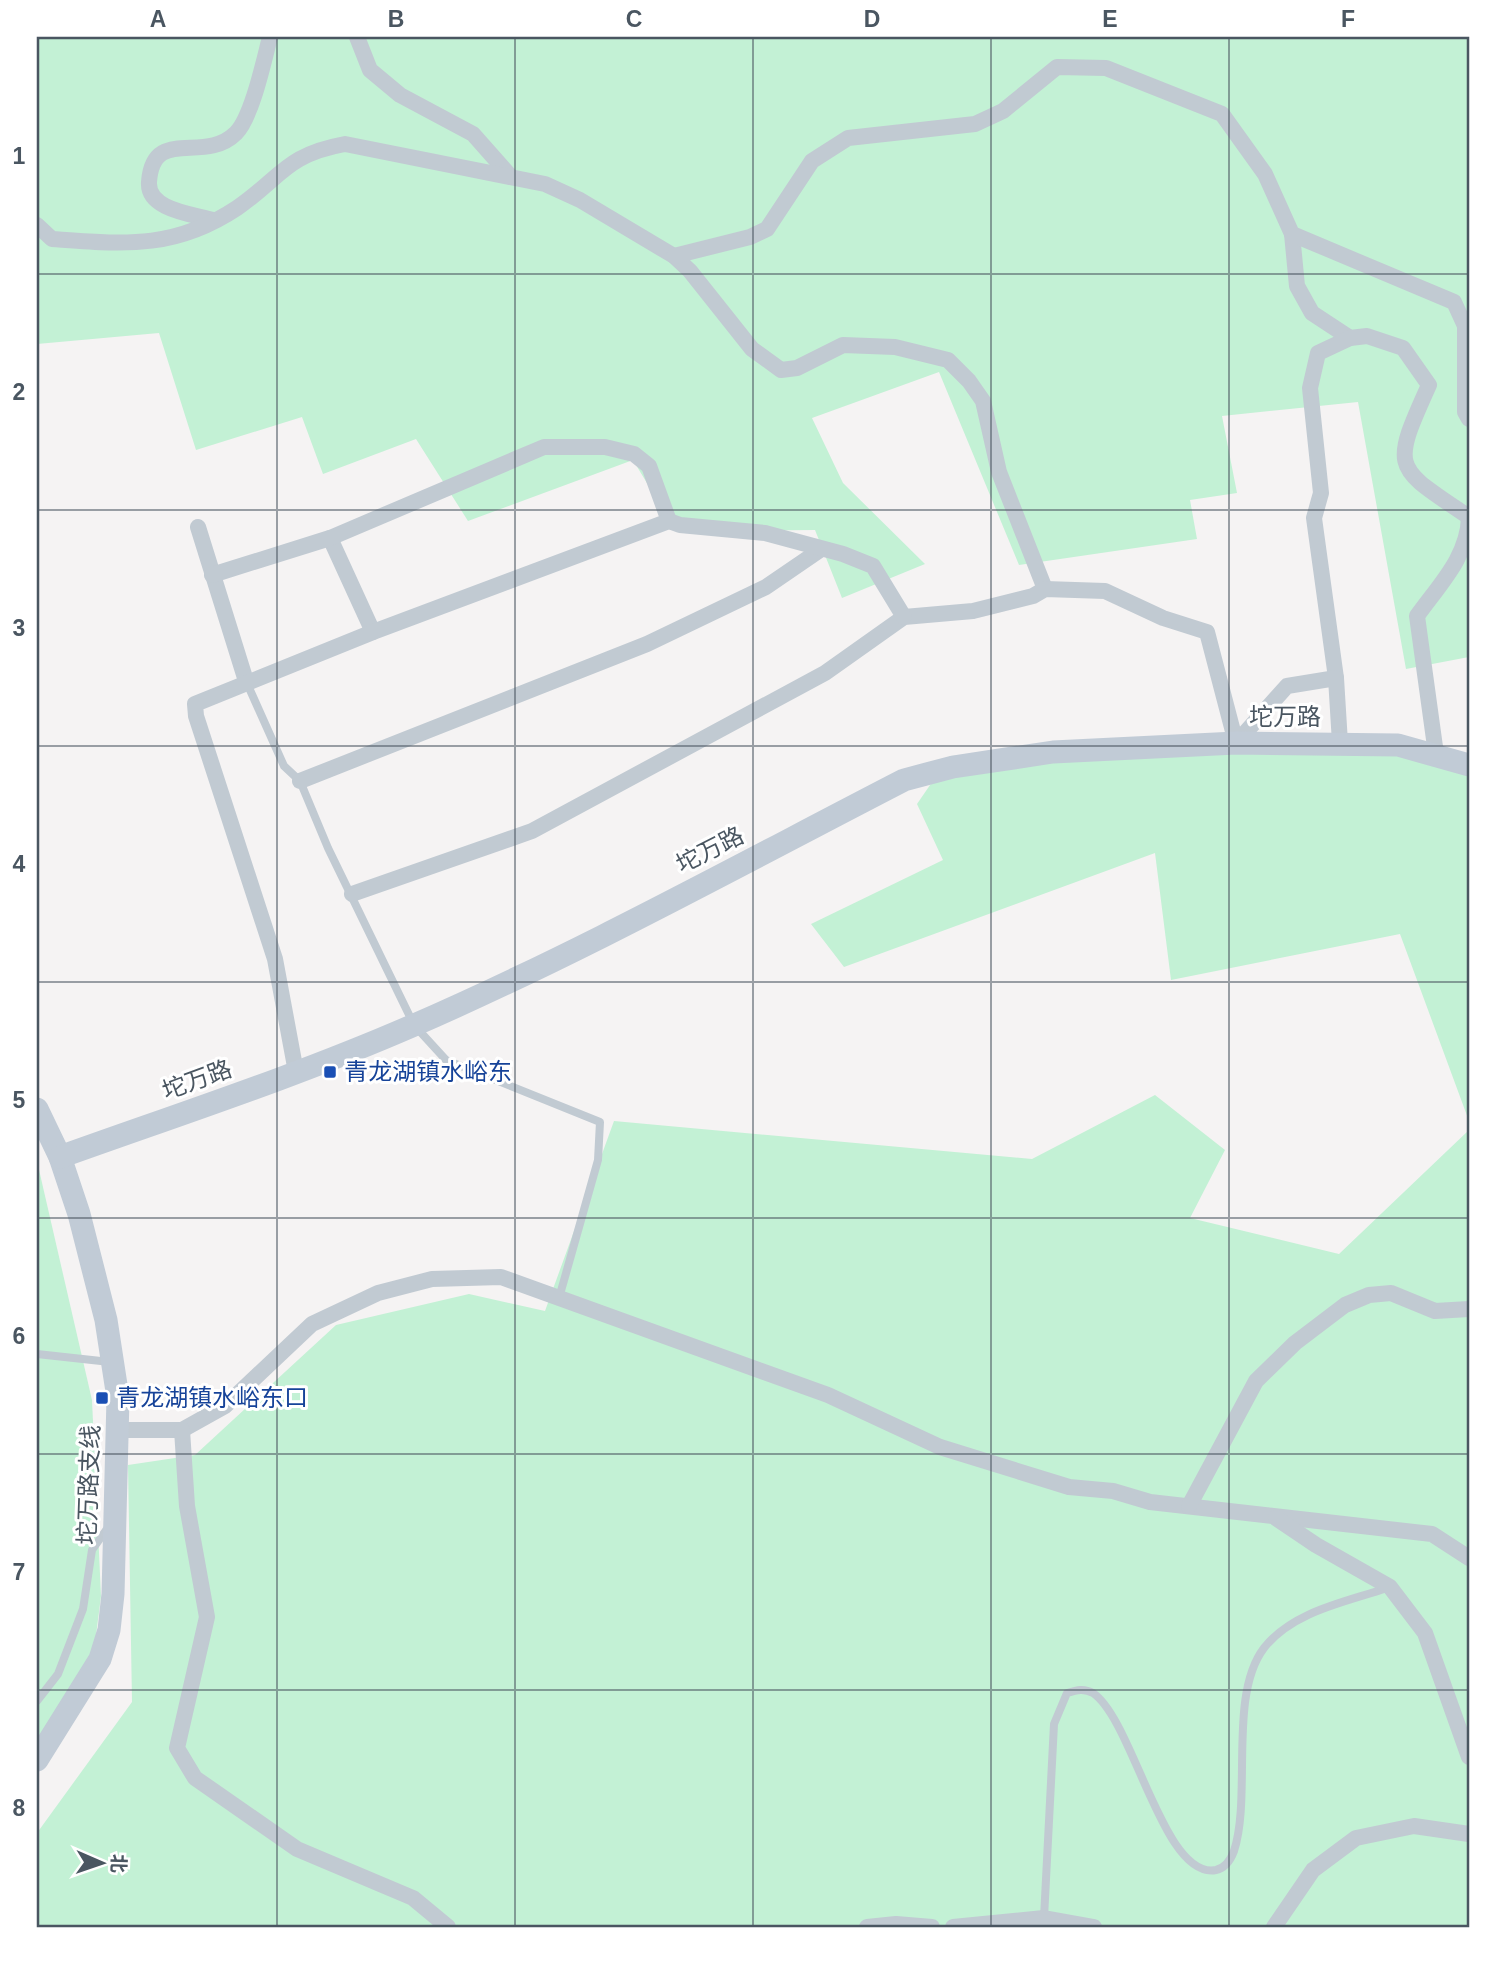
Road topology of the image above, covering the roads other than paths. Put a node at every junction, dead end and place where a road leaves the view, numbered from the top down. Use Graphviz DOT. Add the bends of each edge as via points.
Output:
graph roads {
  1 [pos="270,37"];
  2 [pos="357,37"];
  3 [pos="512,177"];
  4 [pos="213,220"];
  5 [pos="37,225"];
  6 [pos="1292,234"];
  7 [pos="674,256"];
  8 [pos="1350,338"];
  9 [pos="1469,419"];
  10 [pos="669,521"];
  11 [pos="198,527"];
  12 [pos="330,538"];
  13 [pos="820,550"];
  14 [pos="212,575"];
  15 [pos="1045,589"];
  16 [pos="904,618"];
  17 [pos="373,632"];
  18 [pos="1336,678"];
  19 [pos="246,681"];
  20 [pos="1236,743"];
  21 [pos="1340,743"];
  22 [pos="1436,754"];
  23 [pos="1469,765"];
  24 [pos="300,781"];
  25 [pos="352,894"];
  26 [pos="414,1025"];
  27 [pos="296,1072"];
  28 [pos="37,1109"];
  29 [pos="60,1157"];
  30 [pos="559,1298"];
  31 [pos="1469,1309"];
  32 [pos="37,1354"];
  33 [pos="115,1363"];
  34 [pos="117,1430"];
  35 [pos="182,1430"];
  36 [pos="1189,1506"];
  37 [pos="1274,1516"];
  38 [pos="114,1517"];
  39 [pos="1469,1558"];
  40 [pos="1390,1587"];
  41 [pos="37,1701"];
  42 [pos="1469,1757"];
  43 [pos="37,1760"];
  44 [pos="1469,1833"];
  45 [pos="1044,1918"];
  46 [pos="448,1927"];
  47 [pos="867,1927"];
  48 [pos="932,1927"];
  49 [pos="953,1927"];
  50 [pos="1094,1927"];
  51 [pos="1274,1927"];
  1 -- 4 [label="street" via="256,92 238,132 221,145 160,153 150,168 149,188 160,205"];
  2 -- 3 [label="street" via="370,70 400,95 473,134"];
  3 -- 4 [label="street" via="345,144 317,149 287,164 237,208"];
  3 -- 7 [label="street" via="545,184 579,200"];
  4 -- 5 [label="street" via="184,236 122,244 51,239"];
  6 -- 7 [label="street" via="1265,174 1222,114 1106,68 1057,67 1003,111 975,124 848,138 812,161 767,229"];
  6 -- 8 [label="street" via="1297,286 1311,313"];
  6 -- 9 [label="street" via="1454,302 1465,326 1465,412"];
  7 -- 15 [label="street" via="752,349 781,370 797,368 843,345 895,347 948,360 983,401 999,472"];
  8 -- 18 [label="street" via="1318,353 1310,388 1321,493 1314,518"];
  8 -- 22 [label="street" via="1367,337 1403,348 1429,385 1405,438 1405,468 1412,479 1469,517 1459,559 1417,616"];
  10 -- 12 [label="street" via="649,466 634,454 605,447 544,447"];
  10 -- 13 [label="street" via="765,533"];
  10 -- 17 [label="street"];
  11 -- 14 [label="street"];
  12 -- 14 [label="street"];
  12 -- 17 [label="street"];
  13 -- 16 [label="street" via="873,566"];
  13 -- 24 [label="street" via="766,587 647,644"];
  14 -- 19 [label="street"];
  15 -- 16 [label="street" via="974,611"];
  15 -- 20 [label="street" via="1105,592 1207,632"];
  16 -- 25 [label="street" via="825,673 543,825"];
  17 -- 19 [label="street"];
  18 -- 20 [label="street" via="1287,686"];
  18 -- 21 [label="street"];
  19 -- 24 [label="lane" via="285,766"];
  19 -- 27 [label="street" via="195,704 196,716 275,959"];
  20 -- 21 [label="main road, 坨万路"];
  20 -- 26 [label="main road, 坨万路" via="1053,752 904,780 596,940"];
  21 -- 22 [label="main road, 坨万路" via="1398,745"];
  22 -- 23 [label="main road, 坨万路"];
  24 -- 25 [label="lane"];
  25 -- 26 [label="lane"];
  26 -- 27 [label="main road, 坨万路"];
  26 -- 30 [label="lane" via="446,1060 600,1122 598,1160"];
  27 -- 29 [label="main road, 坨万路"];
  28 -- 29 [label="main road"];
  29 -- 33 [label="main road, 坨万路支线" via="85,1237"];
  30 -- 35 [label="street" via="501,1278 432,1279 377,1293 312,1324 225,1406"];
  30 -- 36 [label="street" via="828,1395 940,1447 1069,1487"];
  31 -- 36 [label="street" via="1436,1311 1391,1293 1369,1294 1346,1305 1295,1343 1256,1381"];
  32 -- 33 [label="lane"];
  33 -- 34 [label="main road, 坨万路支线"];
  34 -- 35 [label="street"];
  34 -- 38 [label="main road, 坨万路支线"];
  35 -- 46 [label="street" via="187,1506 207,1617 177,1748 195,1778 297,1849 413,1898"];
  36 -- 37 [label="street"];
  37 -- 39 [label="street" via="1432,1534"];
  37 -- 40 [label="street"];
  38 -- 41 [label="lane" via="92,1550 83,1609 58,1674"];
  38 -- 43 [label="main road, 坨万路支线" via="109,1630 100,1659"];
  40 -- 42 [label="street" via="1424,1633"];
  40 -- 45 [label="lane" via="1317,1608 1266,1644 1245,1711 1234,1852 1226,1865 1215,1870 1184,1857 1168,1836 1131,1750 1095,1695 1083,1689 1067,1693 1054,1724"];
  44 -- 51 [label="street" via="1414,1826 1356,1838 1313,1870"];
  45 -- 49 [label="street"];
  45 -- 50 [label="street"];
  47 -- 48 [label="street"];
}
